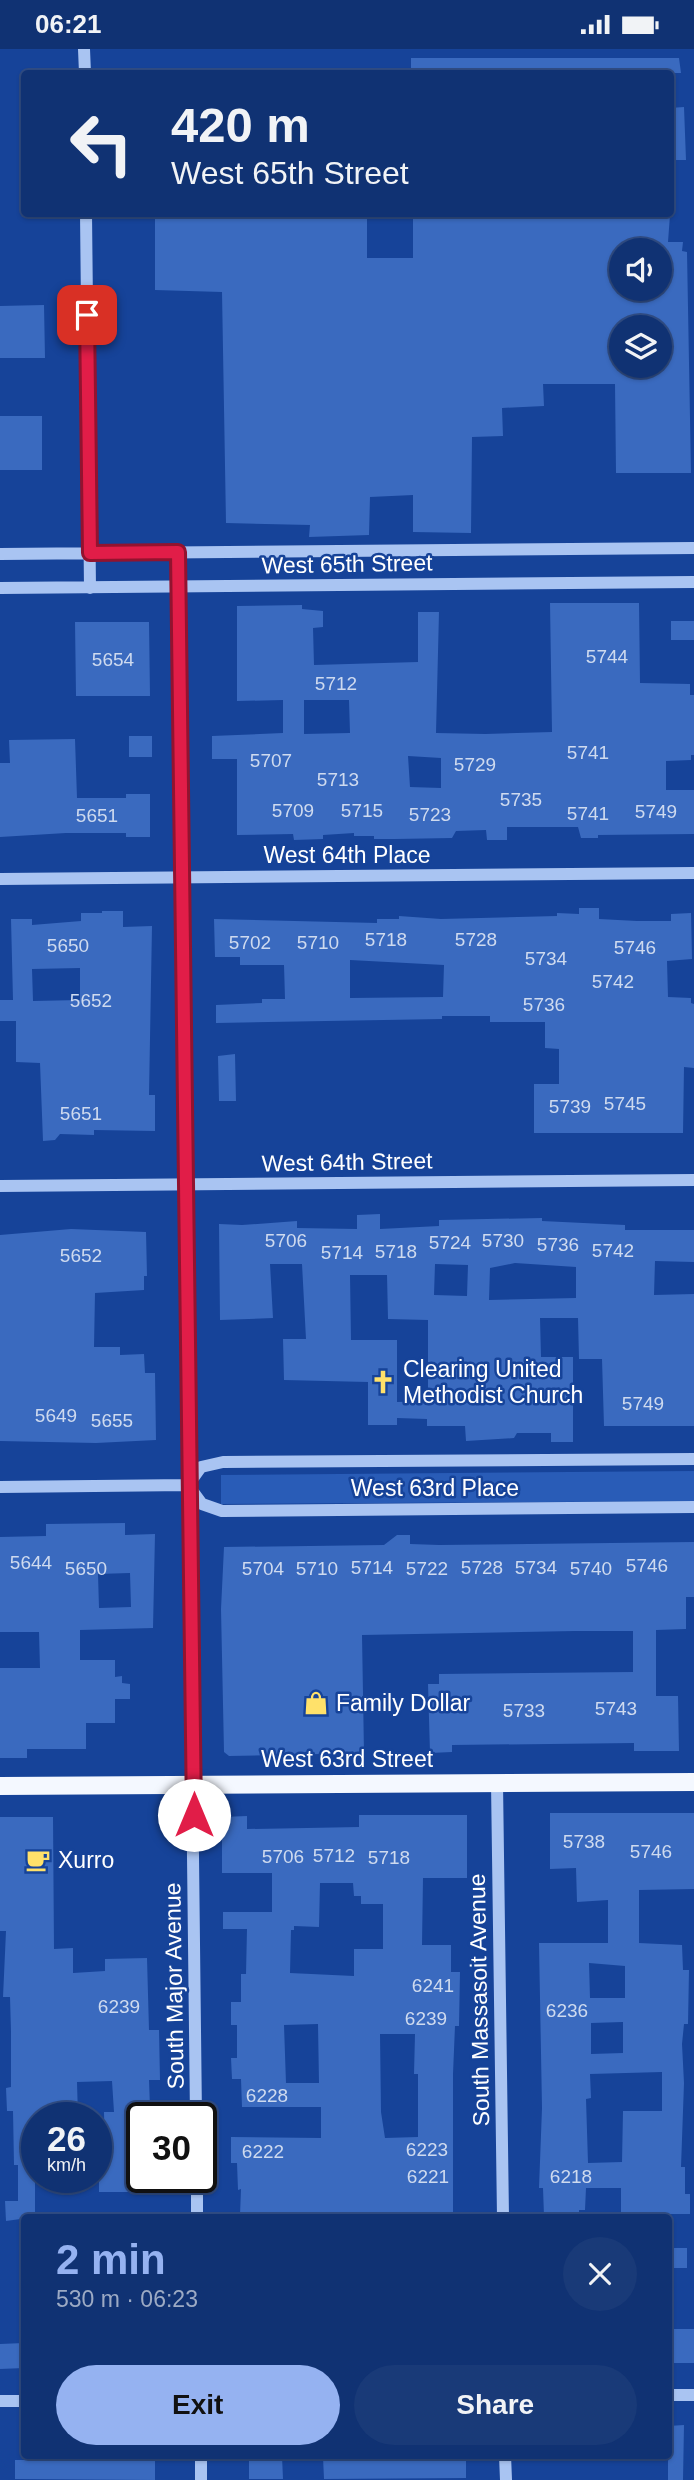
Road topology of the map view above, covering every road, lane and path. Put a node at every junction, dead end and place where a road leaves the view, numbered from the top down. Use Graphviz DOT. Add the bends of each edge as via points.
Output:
graph roads {
  1 [pos="84,49"];
  2 [pos="85,70"];
  3 [pos="86,217"];
  4 [pos="694,548"];
  5 [pos="178,552"];
  6 [pos="90,553"];
  7 [pos="0,554"];
  8 [pos="694,582"];
  9 [pos="178,587"];
  10 [pos="90,588"];
  11 [pos="0,589"];
  12 [pos="694,873"];
  13 [pos="182,877"];
  14 [pos="0,879"];
  15 [pos="694,1180"];
  16 [pos="186,1185"];
  17 [pos="0,1186"];
  18 [pos="694,1459"];
  19 [pos="188,1485"];
  20 [pos="0,1487"];
  21 [pos="694,1507"];
  22 [pos="694,1782"];
  23 [pos="497,1783"];
  24 [pos="193,1785"];
  25 [pos="0,1786"];
  26 [pos="196,2102"];
  27 [pos="197,2193"];
  28 [pos="197,2214"];
  29 [pos="503,2214"];
  30 [pos="672,2395"];
  31 [pos="694,2395"];
  32 [pos="21,2400"];
  33 [pos="0,2401"];
  34 [pos="201,2459"];
  35 [pos="505,2459"];
  36 [pos="201,2480"];
  37 [pos="506,2480"];
  1 -- 2 [label="street"];
  3 -- 6 [label="street"];
  4 -- 5 [label="street, West 65th Street"];
  5 -- 6 [label="street, West 65th Street"];
  5 -- 9 [label="street, South Major Avenue"];
  6 -- 7 [label="street, West 65th Street"];
  6 -- 10 [label="street"];
  8 -- 9 [label="street, West 65th Street"];
  9 -- 10 [label="street, West 65th Street"];
  9 -- 13 [label="street, South Major Avenue"];
  10 -- 11 [label="street, West 65th Street"];
  12 -- 13 [label="street, West 64th Place"];
  13 -- 14 [label="street, West 64th Place"];
  13 -- 16 [label="street, South Major Avenue"];
  15 -- 16 [label="street, West 64th Street"];
  16 -- 17 [label="street, West 64th Street"];
  16 -- 19 [label="street, South Major Avenue"];
  18 -- 19 [label="street, West 63rd Place" via="223,1462 201,1467"];
  19 -- 20 [label="street"];
  19 -- 21 [label="street, West 63rd Place" via="201,1504 222,1511"];
  19 -- 24 [label="street, South Major Avenue"];
  22 -- 23 [label="main road, West 63rd Street"];
  23 -- 24 [label="main road, West 63rd Street"];
  23 -- 29 [label="street, South Massasoit Avenue"];
  24 -- 25 [label="main road, West 63rd Street"];
  24 -- 26 [label="street, South Major Avenue"];
  27 -- 28 [label="street"];
  30 -- 31 [label="street"];
  32 -- 33 [label="street"];
  34 -- 36 [label="street"];
  35 -- 37 [label="street"];
}
